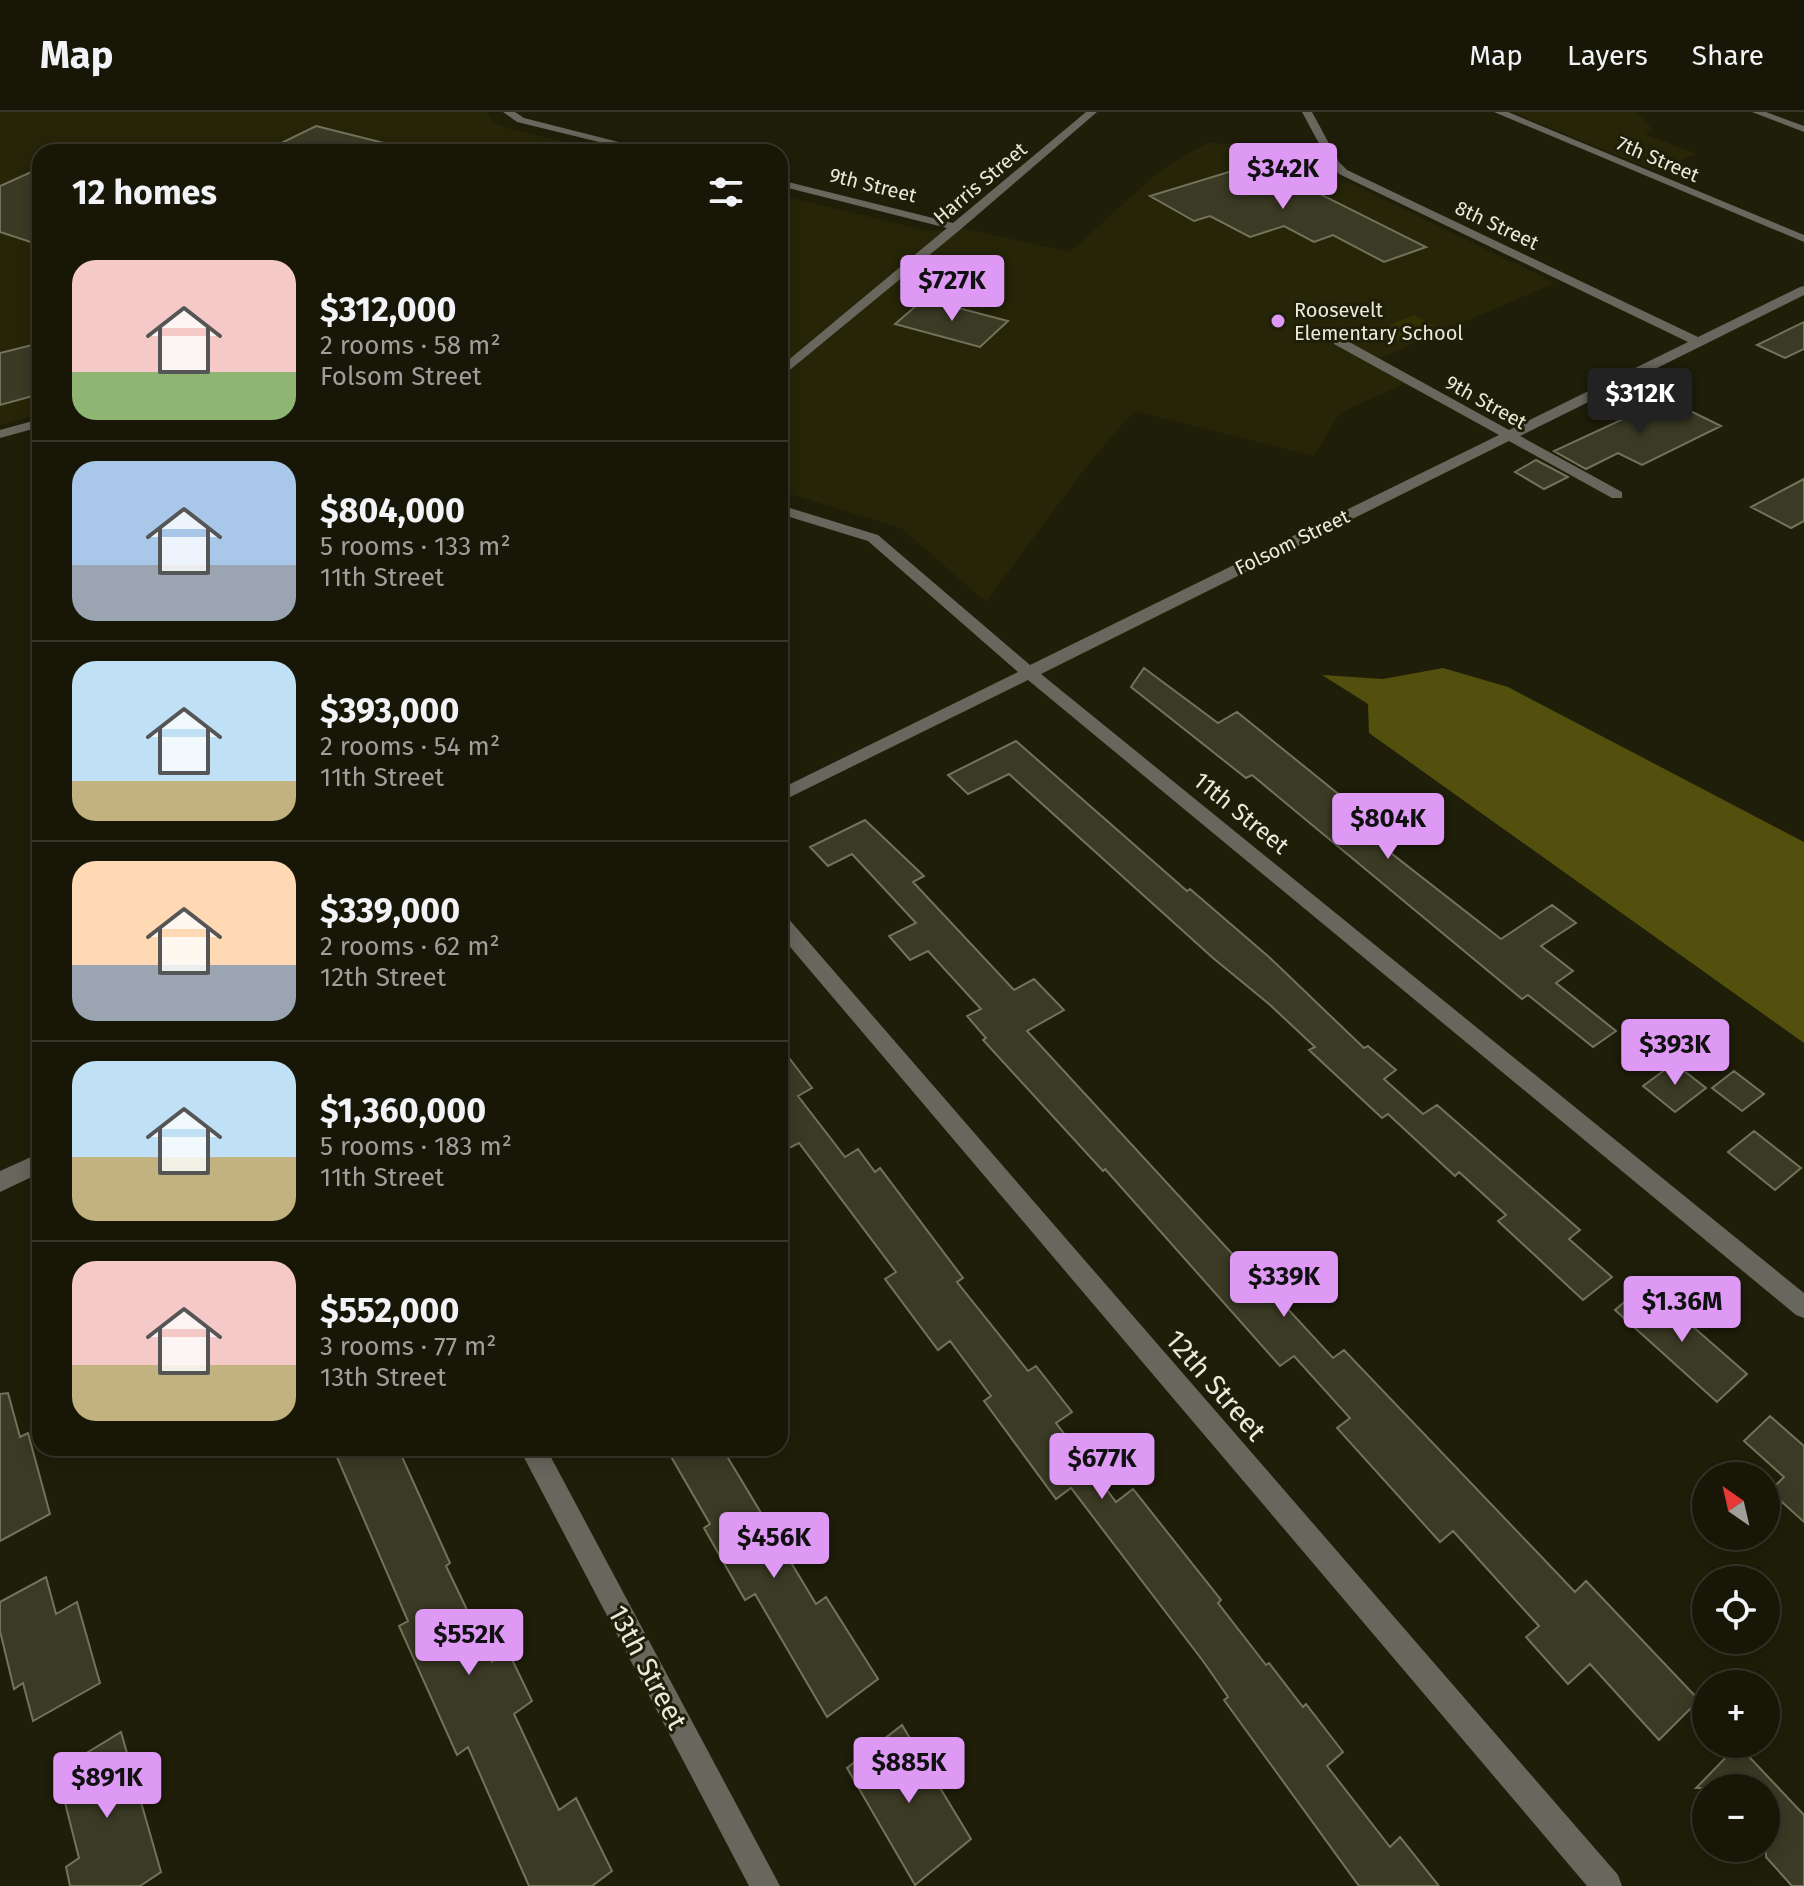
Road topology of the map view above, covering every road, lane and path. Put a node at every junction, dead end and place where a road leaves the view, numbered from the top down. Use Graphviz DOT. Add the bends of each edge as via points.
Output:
graph roads {
  1 [pos="508,112"];
  2 [pos="1092,112"];
  3 [pos="1307,112"];
  4 [pos="1499,112"];
  5 [pos="1757,112"];
  6 [pos="1804,129"];
  7 [pos="620,144"];
  8 [pos="788,185"];
  9 [pos="957,227"];
  10 [pos="1804,239"];
  11 [pos="1804,290"];
  12 [pos="1338,341"];
  13 [pos="1698,342"];
  14 [pos="788,367"];
  15 [pos="32,425"];
  16 [pos="0,434"];
  17 [pos="1504,435"];
  18 [pos="1617,495"];
  19 [pos="788,511"];
  20 [pos="1028,672"];
  21 [pos="788,792"];
  22 [pos="788,931"];
  23 [pos="32,1166"];
  24 [pos="0,1182"];
  25 [pos="1804,1307"];
  26 [pos="536,1456"];
  27 [pos="765,1886"];
  28 [pos="1607,1886"];
  1 -- 7 [label="street" via="521,120"];
  2 -- 9 [label="street, Harris Street"];
  3 -- 13 [label="street, 8th Street" via="1343,172"];
  4 -- 10 [label="street, 7th Street"];
  5 -- 6 [label="street"];
  8 -- 9 [label="street, 9th Street"];
  9 -- 14 [label="street, Harris Street"];
  11 -- 13 [label="street, Folsom Street"];
  12 -- 17 [label="street, 9th Street"];
  13 -- 17 [label="street, Folsom Street"];
  15 -- 16 [label="street"];
  17 -- 18 [label="street, 9th Street"];
  17 -- 20 [label="street, Folsom Street"];
  19 -- 20 [label="street, 11th Street" via="873,538"];
  20 -- 21 [label="street, Folsom Street"];
  20 -- 25 [label="street, 11th Street"];
  22 -- 28 [label="street, 12th Street"];
  23 -- 24 [label="street"];
  26 -- 27 [label="street, 13th Street"];
}
